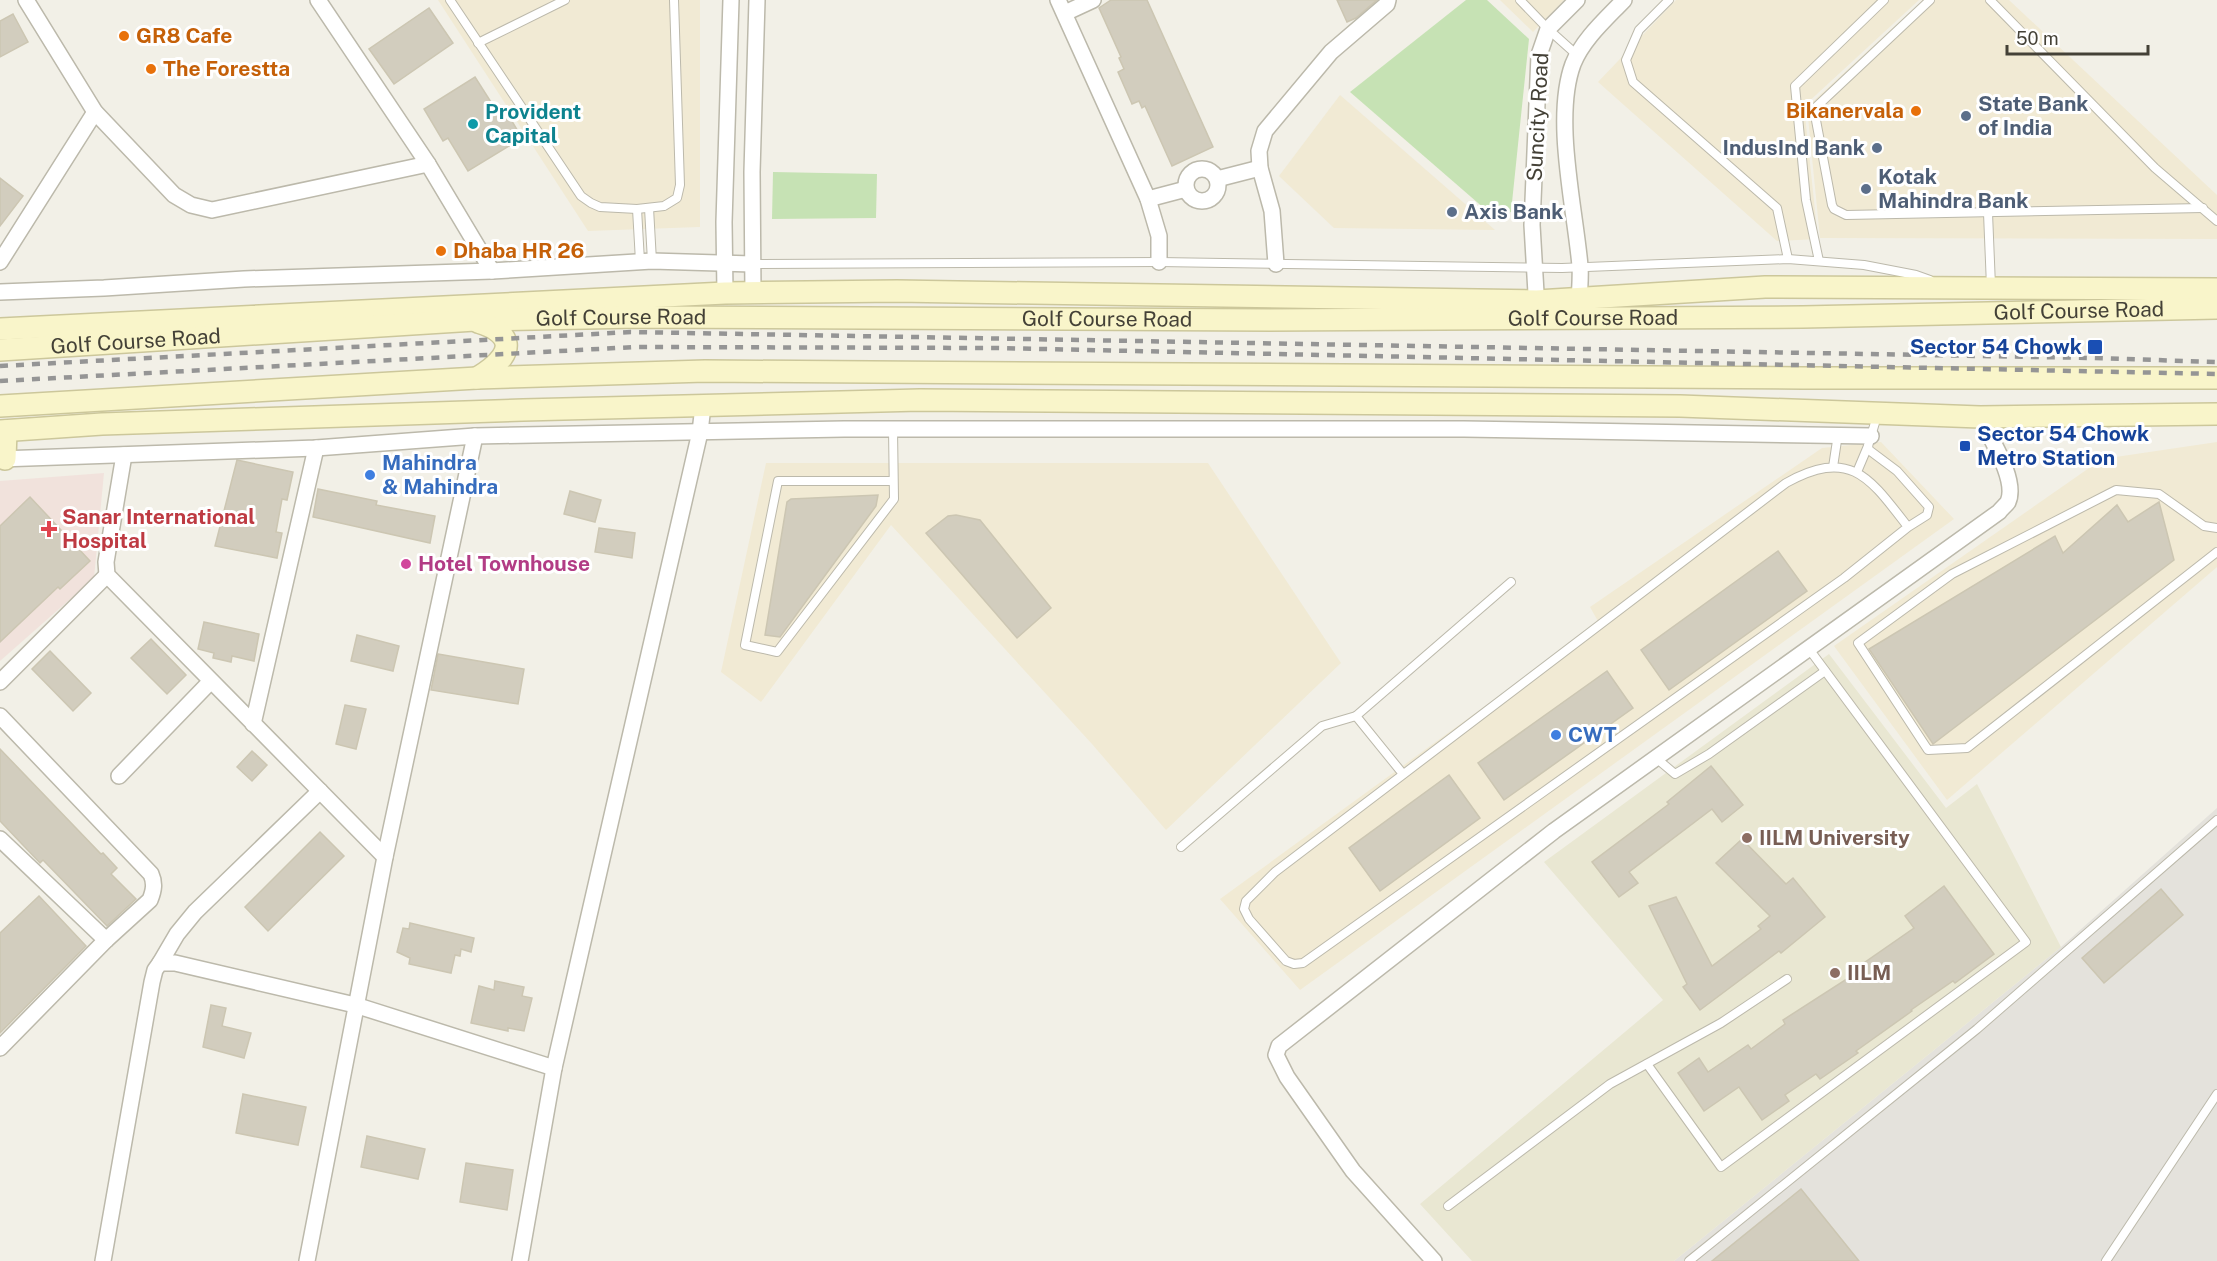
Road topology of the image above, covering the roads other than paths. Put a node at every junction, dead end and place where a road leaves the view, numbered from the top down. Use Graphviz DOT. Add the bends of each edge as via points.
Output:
graph roads {
  1 [pos="26,0"];
  2 [pos="318,0"];
  3 [pos="450,0"];
  4 [pos="565,0"];
  5 [pos="674,0"];
  6 [pos="731,0"];
  7 [pos="757,0"];
  8 [pos="1092,0"];
  9 [pos="1388,0"];
  10 [pos="1520,0"];
  11 [pos="1576,0"];
  12 [pos="1624,0"];
  13 [pos="1669,0"];
  14 [pos="1884,0"];
  15 [pos="1930,0"];
  16 [pos="1990,0"];
  17 [pos="1061,6"];
  18 [pos="1548,29"];
  19 [pos="478,43"];
  20 [pos="1577,55"];
  21 [pos="95,112"];
  22 [pos="428,164"];
  23 [pos="1260,168"];
  24 [pos="1217,179"];
  25 [pos="1186,189"];
  26 [pos="1148,200"];
  27 [pos="649,208"];
  28 [pos="2203,208"];
  29 [pos="637,209"];
  30 [pos="1988,213"];
  31 [pos="2217,221"];
  32 [pos="1788,259"];
  33 [pos="646,261"];
  34 [pos="1819,261"];
  35 [pos="0,262"];
  36 [pos="723,262"];
  37 [pos="1159,262"];
  38 [pos="752,264"];
  39 [pos="1276,264"];
  40 [pos="1535,267"];
  41 [pos="1580,268"];
  42 [pos="492,271"];
  43 [pos="1991,287"];
  44 [pos="1948,288"];
  45 [pos="2217,289"];
  46 [pos="897,291"];
  47 [pos="0,292"];
  48 [pos="725,293"];
  49 [pos="753,294"];
  50 [pos="2217,308"];
  51 [pos="1579,309"];
  52 [pos="1537,310"];
  53 [pos="896,317"];
  54 [pos="475,320"];
  55 [pos="0,329"];
  56 [pos="0,350"];
  57 [pos="921,372"];
  58 [pos="1674,377"];
  59 [pos="477,378"];
  60 [pos="2217,378"];
  61 [pos="920,400"];
  62 [pos="703,405"];
  63 [pos="0,406"];
  64 [pos="1621,406"];
  65 [pos="1878,413"];
  66 [pos="2217,414"];
  67 [pos="1980,417"];
  68 [pos="893,429"];
  69 [pos="3,431"];
  70 [pos="700,432"];
  71 [pos="1838,434"];
  72 [pos="475,436"];
  73 [pos="1870,441"];
  74 [pos="316,448"];
  75 [pos="124,455"];
  76 [pos="3,459"];
  77 [pos="1833,467"];
  78 [pos="1857,472"];
  79 [pos="893,481"];
  80 [pos="1908,527"];
  81 [pos="2217,528"];
  82 [pos="2217,552"];
  83 [pos="107,575"];
  84 [pos="1511,582"];
  85 [pos="1809,649"];
  86 [pos="1825,671"];
  87 [pos="0,682"];
  88 [pos="210,682"];
  89 [pos="0,716"];
  90 [pos="1356,716"];
  91 [pos="253,724"];
  92 [pos="1656,758"];
  93 [pos="1403,774"];
  94 [pos="119,776"];
  95 [pos="320,791"];
  96 [pos="2217,820"];
  97 [pos="0,839"];
  98 [pos="1181,847"];
  99 [pos="385,857"];
  100 [pos="106,940"];
  101 [pos="160,963"];
  102 [pos="1787,979"];
  103 [pos="355,1005"];
  104 [pos="0,1048"];
  105 [pos="1647,1064"];
  106 [pos="554,1068"];
  107 [pos="2217,1094"];
  108 [pos="1448,1206"];
  109 [pos="103,1261"];
  110 [pos="307,1261"];
  111 [pos="520,1261"];
  112 [pos="1434,1261"];
  113 [pos="1689,1261"];
  114 [pos="2106,1261"];
  1 -- 21 [label="street"];
  2 -- 22 [label="street"];
  3 -- 19 [label="lane"];
  4 -- 19 [label="lane"];
  5 -- 27 [label="lane" via="680,185 677,198 664,206"];
  6 -- 36 [label="street"];
  7 -- 38 [label="street"];
  8 -- 17 [label="street"];
  9 -- 23 [label="street" via="1330,52 1265,131 1259,151"];
  10 -- 18 [label="lane"];
  11 -- 18 [label="street, Suncity Road"];
  12 -- 20 [label="street, Suncity Road" via="1589,36"];
  13 -- 32 [label="lane" via="1639,30 1626,60 1633,82 1778,208"];
  14 -- 34 [label="lane" via="1795,86 1806,200"];
  15 -- 30 [label="lane" via="1815,108 1832,204 1834,210 1846,215"];
  16 -- 28 [label="lane" via="2155,168"];
  17 -- 26 [label="street"];
  18 -- 20 [label="lane"];
  18 -- 40 [label="street, Suncity Road" via="1539,55 1532,225"];
  19 -- 29 [label="lane" via="581,196 600,207"];
  20 -- 41 [label="street, Suncity Road" via="1569,78 1565,126"];
  21 -- 22 [label="street" via="174,195 190,205 212,210"];
  21 -- 35 [label="street"];
  22 -- 42 [label="street"];
  23 -- 24 [label="street"];
  23 -- 39 [label="street" via="1272,211"];
  24 -- 25 [label="street" via="1205,169 1194,170 1187,178"];
  24 -- 25 [label="street" via="1218,189 1207,201 1197,201"];
  25 -- 26 [label="street"];
  26 -- 37 [label="street" via="1159,236"];
  27 -- 29 [label="lane"];
  27 -- 33 [label="lane" via="651,241"];
  28 -- 30 [label="lane"];
  28 -- 31 [label="lane"];
  29 -- 33 [label="lane" via="639,242"];
  30 -- 43 [label="lane"];
  32 -- 34 [label="lane"];
  32 -- 41 [label="lane"];
  33 -- 36 [label="street"];
  33 -- 42 [label="street"];
  34 -- 44 [label="lane" via="1917,275"];
  36 -- 38 [label="street"];
  36 -- 48 [label="street"];
  37 -- 38 [label="lane"];
  37 -- 39 [label="lane"];
  38 -- 49 [label="street"];
  39 -- 40 [label="lane"];
  40 -- 41 [label="lane"];
  40 -- 52 [label="street, Suncity Road"];
  41 -- 51 [label="street, Suncity Road"];
  42 -- 47 [label="street"];
  43 -- 44 [label="main road"];
  43 -- 45 [label="main road"];
  44 -- 51 [label="main road" via="1765,287"];
  46 -- 49 [label="main road"];
  46 -- 52 [label="main road"];
  46 -- 53 [label="main road"];
  48 -- 49 [label="main road"];
  48 -- 55 [label="main road"];
  50 -- 51 [label="main road, Golf Course Road" via="1803,317"];
  51 -- 52 [label="main road, Golf Course Road"];
  52 -- 53 [label="main road, Golf Course Road" via="1258,320"];
  53 -- 54 [label="main road, Golf Course Road"];
  54 -- 56 [label="main road, Golf Course Road"];
  54 -- 59 [label="main road" via="496,329 504,338 505,352 496,367"];
  57 -- 58 [label="main road"];
  57 -- 59 [label="main road"];
  57 -- 61 [label="main road"];
  58 -- 60 [label="main road"];
  58 -- 64 [label="main road"];
  59 -- 63 [label="main road"];
  61 -- 62 [label="main road"];
  61 -- 64 [label="main road"];
  62 -- 69 [label="main road"];
  62 -- 70 [label="street"];
  64 -- 65 [label="main road"];
  65 -- 67 [label="main road"];
  65 -- 73 [label="lane"];
  66 -- 67 [label="main road"];
  67 -- 85 [label="street" via="2008,477 2008,502"];
  68 -- 70 [label="street"];
  68 -- 71 [label="street" via="1464,429"];
  68 -- 79 [label="lane"];
  69 -- 76 [label="main road"];
  70 -- 72 [label="street"];
  70 -- 106 [label="street"];
  71 -- 73 [label="street"];
  71 -- 77 [label="lane"];
  72 -- 74 [label="street"];
  72 -- 99 [label="street"];
  73 -- 78 [label="lane"];
  73 -- 80 [label="lane" via="1871,452 1891,464 1929,507 1927,515"];
  74 -- 75 [label="street"];
  74 -- 91 [label="street"];
  75 -- 76 [label="street"];
  75 -- 83 [label="street"];
  77 -- 78 [label="lane"];
  77 -- 93 [label="lane" via="1799,475 1786,483"];
  78 -- 80 [label="lane" via="1880,490"];
  79 -- 79 [label="lane" via="894,499 777,652 745,645 778,481"];
  80 -- 93 [label="lane" via="1844,578 1318,954 1303,963 1286,961 1248,919 1246,901 1275,872"];
  81 -- 82 [label="lane" via="2204,526 2159,494 2116,490 1952,574 1858,643 1928,750 1967,748"];
  83 -- 87 [label="street"];
  83 -- 88 [label="street"];
  84 -- 90 [label="lane"];
  85 -- 86 [label="lane"];
  85 -- 92 [label="street"];
  86 -- 92 [label="lane" via="1675,774"];
  86 -- 105 [label="lane" via="2026,942 1722,1167"];
  88 -- 91 [label="street"];
  88 -- 94 [label="street"];
  89 -- 100 [label="street" via="154,880 150,900"];
  90 -- 93 [label="lane"];
  90 -- 98 [label="lane" via="1322,726"];
  91 -- 95 [label="street"];
  92 -- 112 [label="street" via="1554,831 1279,1046 1276,1055 1281,1066 1353,1171"];
  95 -- 99 [label="street"];
  95 -- 101 [label="street" via="195,912"];
  96 -- 113 [label="lane" via="1977,1029"];
  97 -- 100 [label="street"];
  99 -- 103 [label="street"];
  100 -- 104 [label="street"];
  101 -- 103 [label="street" via="176,963"];
  101 -- 109 [label="street" via="152,982"];
  102 -- 105 [label="lane" via="1721,1023"];
  103 -- 106 [label="street"];
  103 -- 110 [label="street"];
  105 -- 108 [label="lane" via="1610,1084"];
  106 -- 111 [label="street"];
  107 -- 114 [label="lane"];
}
